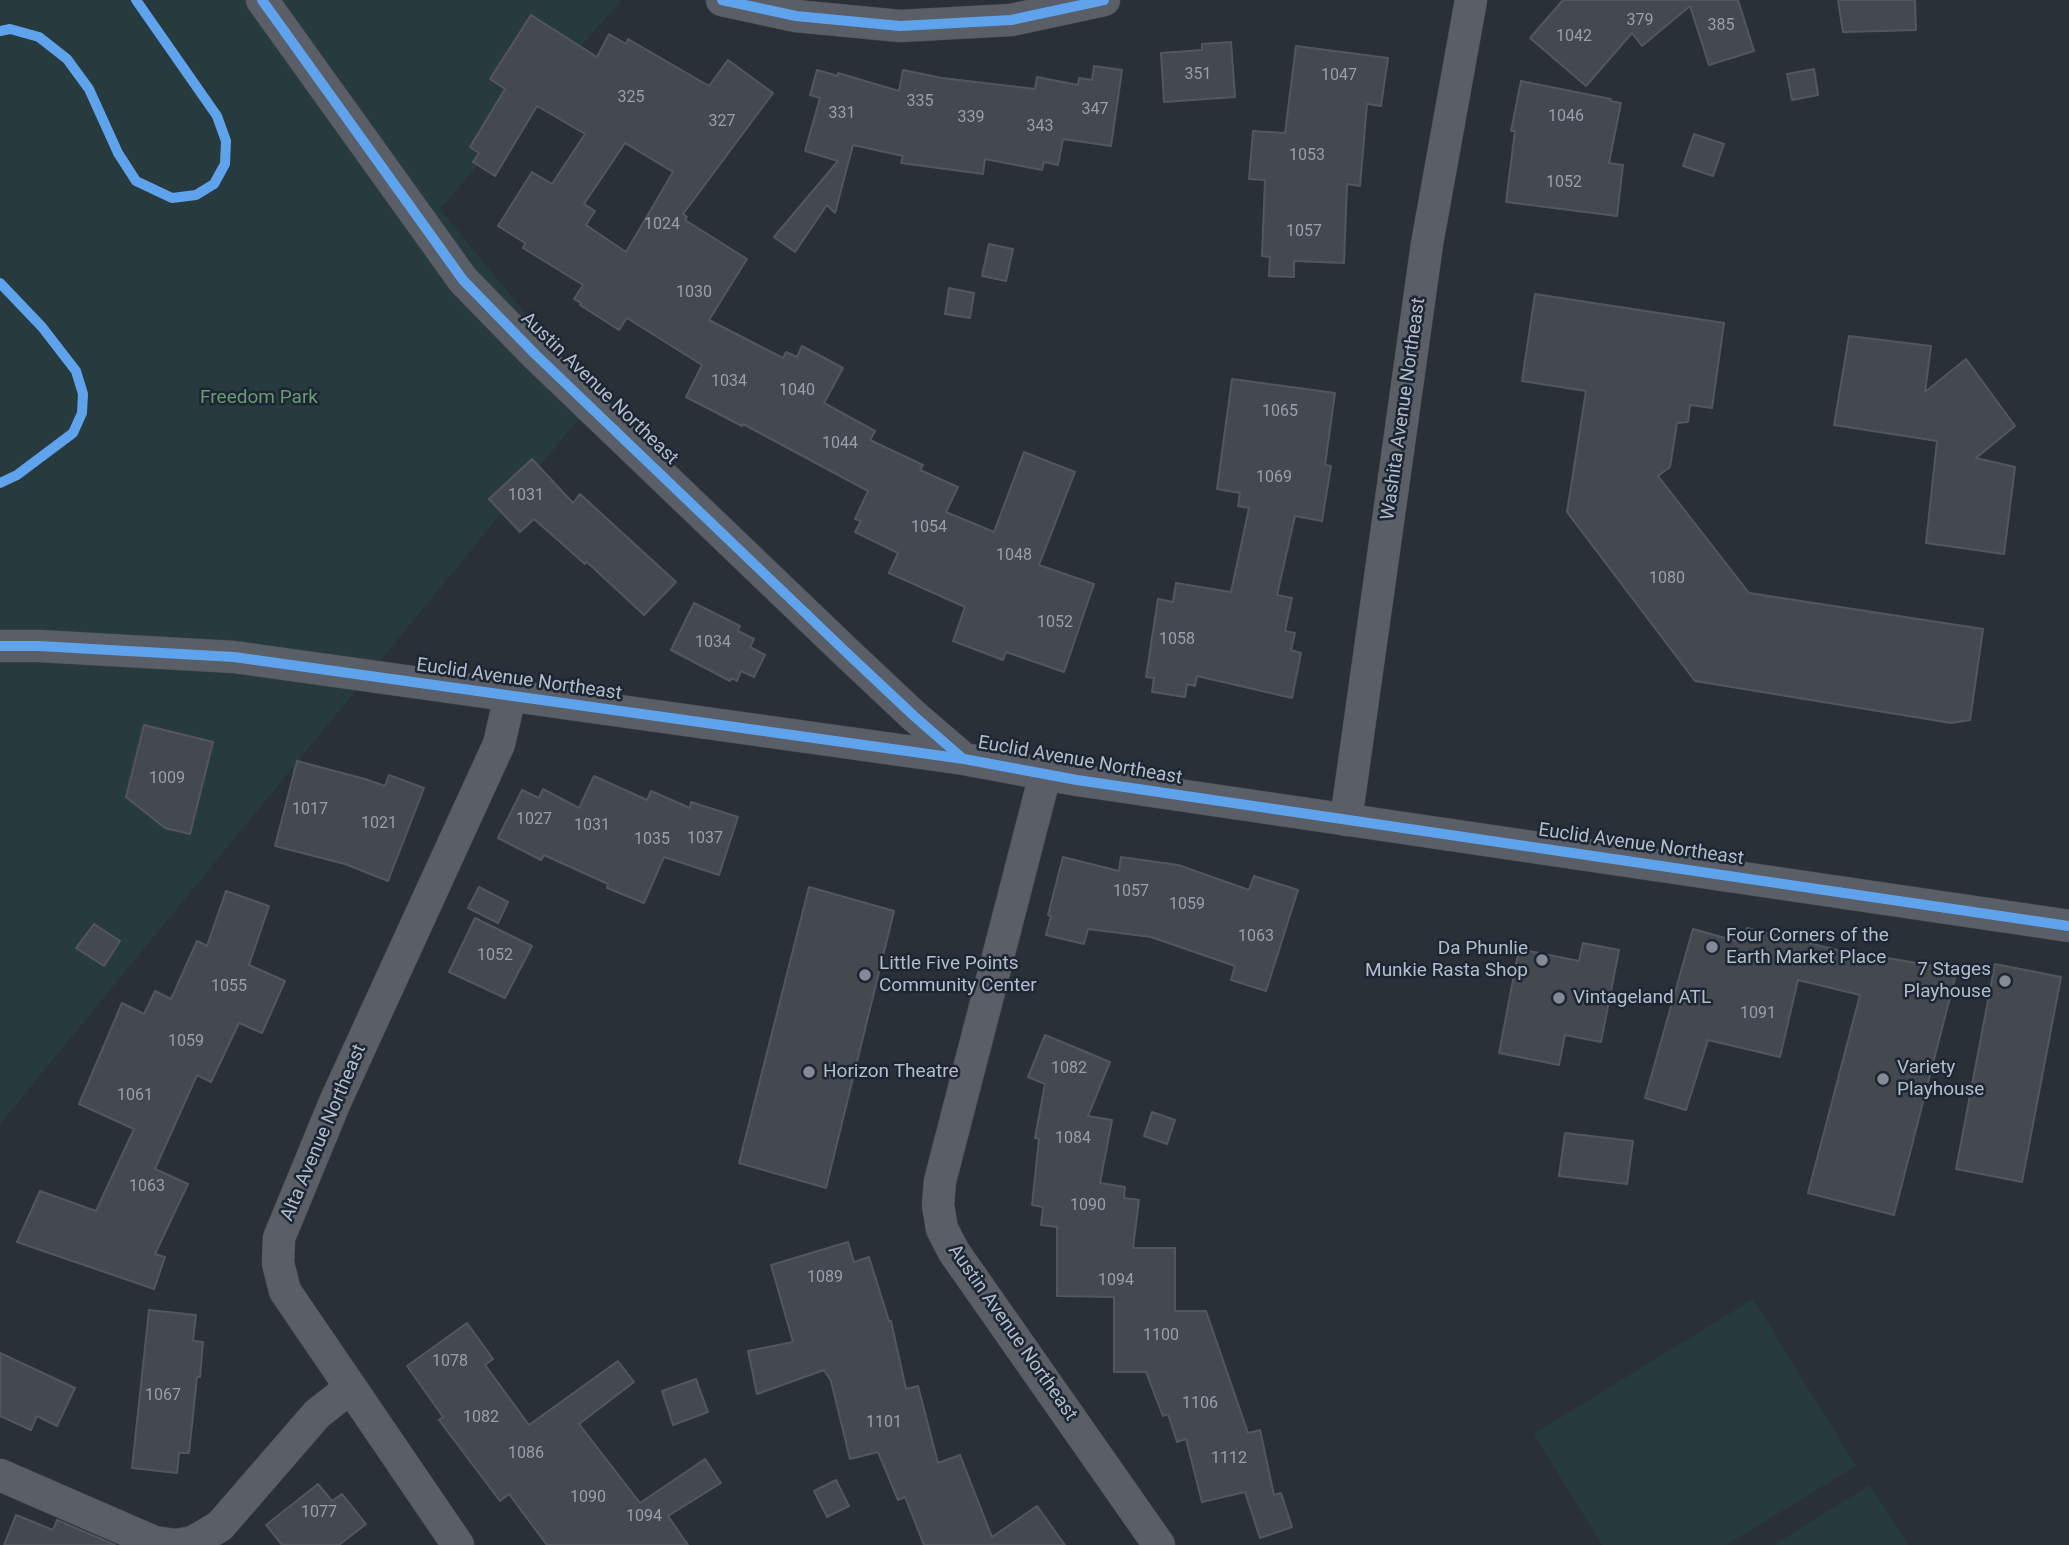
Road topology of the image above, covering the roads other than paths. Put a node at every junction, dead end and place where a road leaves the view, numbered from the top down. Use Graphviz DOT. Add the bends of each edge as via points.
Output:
graph roads {
  1 [pos="262,0"];
  2 [pos="722,0"];
  3 [pos="1104,0"];
  4 [pos="1471,0"];
  5 [pos="769,5"];
  6 [pos="0,646"];
  7 [pos="510,696"];
  8 [pos="964,759"];
  9 [pos="1045,775"];
  10 [pos="1346,820"];
  11 [pos="2069,926"];
  12 [pos="350,1388"];
  13 [pos="0,1475"];
  14 [pos="176,1545"];
  15 [pos="458,1545"];
  16 [pos="1159,1545"];
  1 -- 8 [label="street, Austin Avenue Northeast" via="463,280 847,653"];
  2 -- 5 [label="street"];
  3 -- 5 [label="street" via="1011,20 900,26 796,16"];
  4 -- 10 [label="street, Washita Avenue Northeast" via="1427,244"];
  6 -- 7 [label="street, Euclid Avenue Northeast" via="234,657"];
  7 -- 8 [label="street, Euclid Avenue Northeast"];
  7 -- 12 [label="street, Alta Avenue Northeast" via="499,744 335,1102 279,1238 278,1263 285,1291"];
  8 -- 9 [label="street, Euclid Avenue Northeast"];
  9 -- 10 [label="street, Euclid Avenue Northeast"];
  9 -- 16 [label="street, Austin Avenue Northeast" via="940,1181 938,1205 942,1229 954,1252"];
  10 -- 11 [label="street, Euclid Avenue Northeast"];
  12 -- 14 [label="street" via="317,1414 220,1525 193,1542"];
  12 -- 15 [label="street, Alta Avenue Northeast"];
  13 -- 14 [label="street" via="154,1542"];
}
